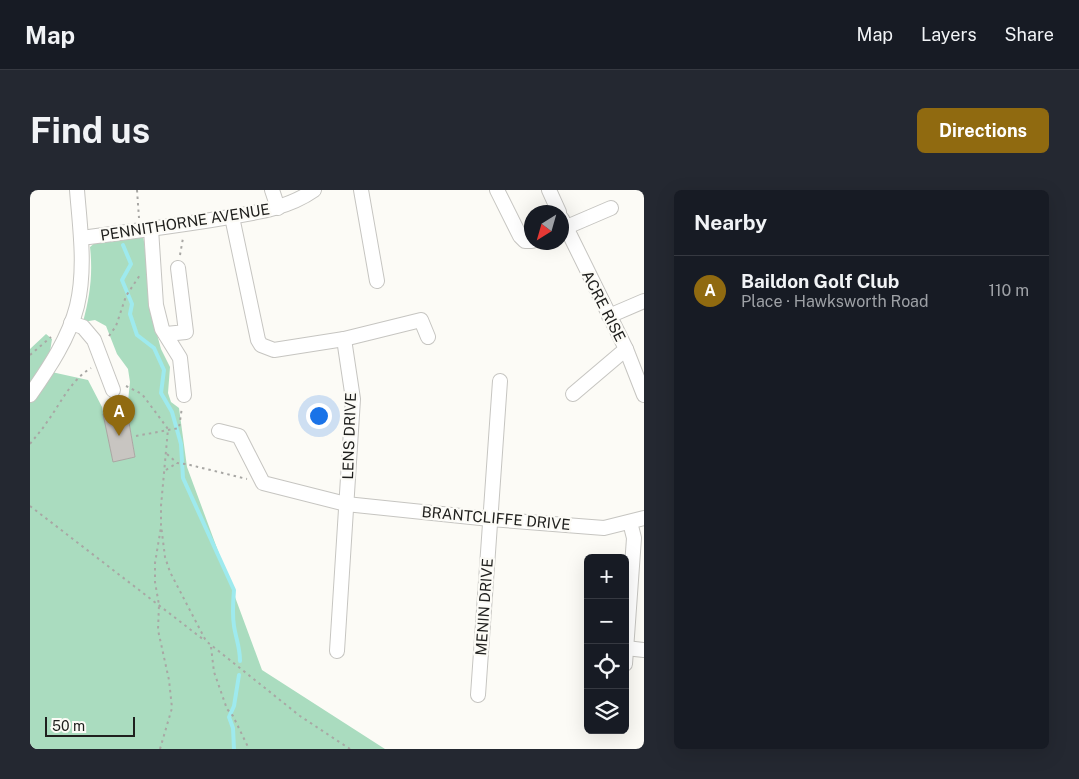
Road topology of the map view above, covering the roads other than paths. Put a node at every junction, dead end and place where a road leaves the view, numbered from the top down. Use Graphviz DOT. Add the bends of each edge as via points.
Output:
graph roads {
  1 [pos="77,190"];
  2 [pos="272,190"];
  3 [pos="314,190"];
  4 [pos="361,190"];
  5 [pos="497,190"];
  6 [pos="549,190"];
  7 [pos="556,205"];
  8 [pos="278,208"];
  9 [pos="611,208"];
  10 [pos="232,217"];
  11 [pos="569,224"];
  12 [pos="146,229"];
  13 [pos="81,238"];
  14 [pos="569,238"];
  15 [pos="524,240"];
  16 [pos="178,268"];
  17 [pos="376,281"];
  18 [pos="644,301"];
  19 [pos="609,316"];
  20 [pos="72,324"];
  21 [pos="166,334"];
  22 [pos="428,337"];
  23 [pos="344,339"];
  24 [pos="626,349"];
  25 [pos="500,381"];
  26 [pos="111,385"];
  27 [pos="573,394"];
  28 [pos="30,395"];
  29 [pos="184,395"];
  30 [pos="644,395"];
  31 [pos="219,431"];
  32 [pos="346,504"];
  33 [pos="644,518"];
  34 [pos="490,519"];
  35 [pos="630,522"];
  36 [pos="626,644"];
  37 [pos="629,648"];
  38 [pos="644,650"];
  39 [pos="336,651"];
  40 [pos="478,696"];
  1 -- 13 [label="street"];
  2 -- 8 [label="street"];
  3 -- 8 [label="street, PENNITHORNE AVENUE"];
  4 -- 17 [label="street"];
  5 -- 15 [label="street"];
  6 -- 7 [label="street"];
  8 -- 10 [label="street, PENNITHORNE AVENUE"];
  9 -- 11 [label="street"];
  10 -- 12 [label="street, PENNITHORNE AVENUE"];
  10 -- 23 [label="street" via="261,345 274,350"];
  12 -- 13 [label="street, PENNITHORNE AVENUE"];
  12 -- 21 [label="street" via="156,305"];
  13 -- 20 [label="street" via="81,279"];
  14 -- 19 [label="street, ACRE RISE"];
  16 -- 21 [label="street" via="186,332"];
  18 -- 19 [label="street"];
  19 -- 24 [label="street, ACRE RISE"];
  20 -- 26 [label="street" via="83,327 94,340"];
  20 -- 28 [label="street"];
  21 -- 29 [label="street" via="180,358"];
  22 -- 23 [label="street" via="421,320"];
  23 -- 32 [label="street, LENS DRIVE" via="353,399"];
  24 -- 27 [label="street"];
  24 -- 30 [label="street, ACRE RISE"];
  25 -- 34 [label="street, MENIN DRIVE"];
  31 -- 32 [label="street, BRANTCLIFFE DRIVE" via="240,436 263,483"];
  32 -- 34 [label="street, BRANTCLIFFE DRIVE"];
  32 -- 39 [label="street, LENS DRIVE"];
  33 -- 35 [label="street, BRANTCLIFFE DRIVE"];
  34 -- 35 [label="street, BRANTCLIFFE DRIVE" via="604,528"];
  34 -- 40 [label="street, MENIN DRIVE"];
  35 -- 36 [label="street" via="634,538"];
  37 -- 38 [label="street"];
}
